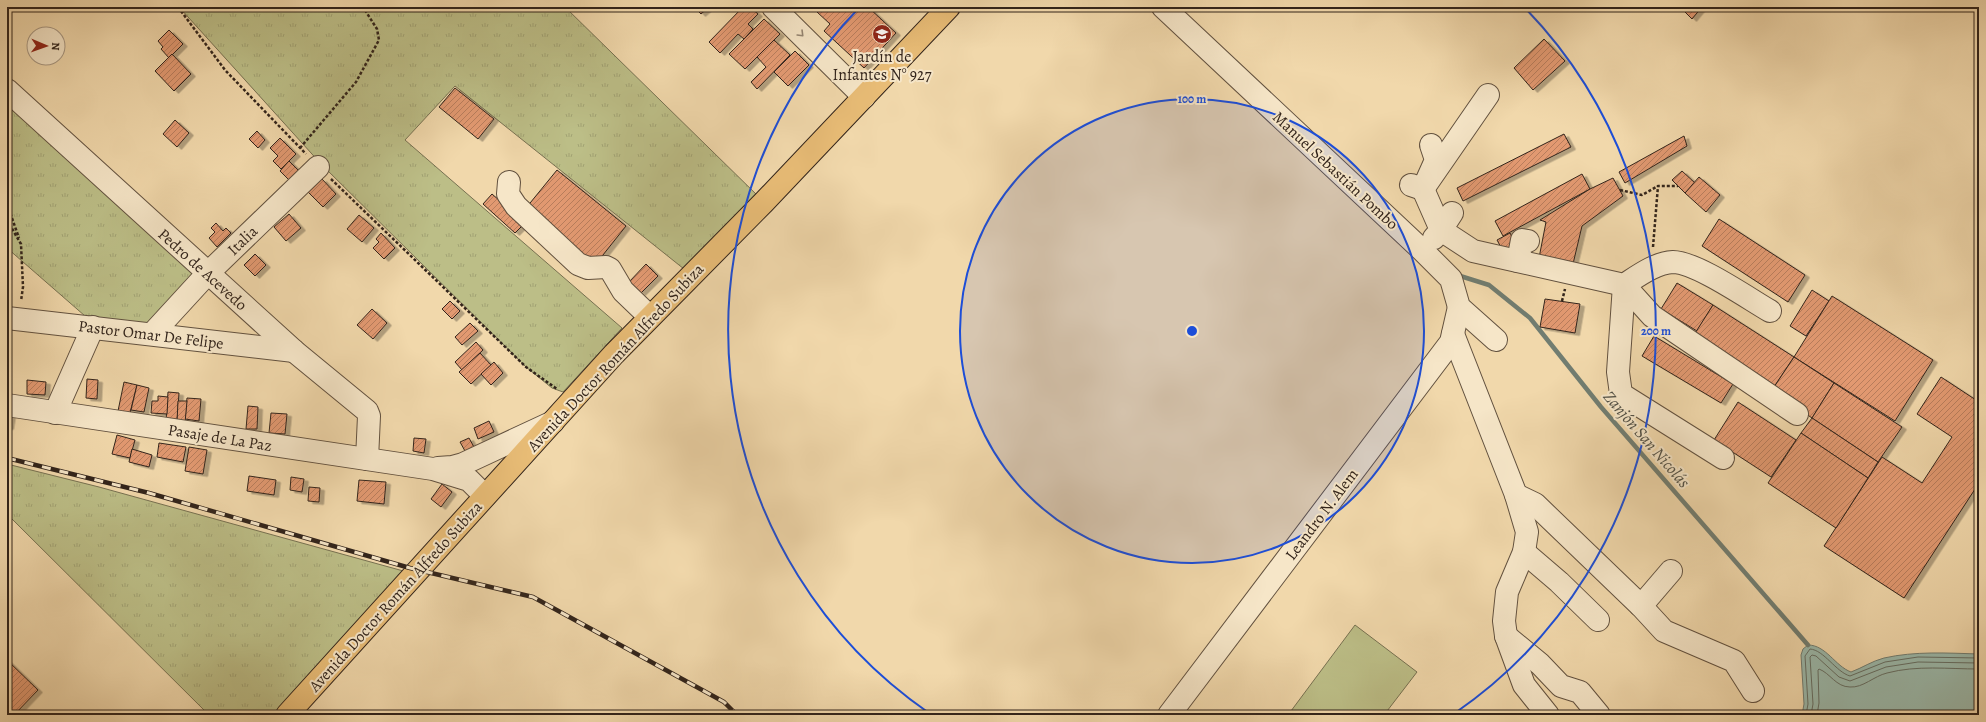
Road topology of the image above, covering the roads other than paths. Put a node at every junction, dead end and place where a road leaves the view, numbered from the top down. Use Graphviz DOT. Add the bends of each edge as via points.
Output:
graph roads {
  1 [pos="773,7"];
  2 [pos="949,7"];
  3 [pos="1163,7"];
  4 [pos="7,90"];
  5 [pos="1488,94"];
  6 [pos="864,97"];
  7 [pos="1431,145"];
  8 [pos="318,167"];
  9 [pos="509,182"];
  10 [pos="1417,187"];
  11 [pos="1447,222"];
  12 [pos="1528,241"];
  13 [pos="1422,250"];
  14 [pos="1518,262"];
  15 [pos="208,273"];
  16 [pos="1624,285"];
  17 [pos="1459,307"];
  18 [pos="1770,311"];
  19 [pos="649,316"];
  20 [pos="13,319"];
  21 [pos="94,327"];
  22 [pos="152,334"];
  23 [pos="1453,334"];
  24 [pos="1496,340"];
  25 [pos="294,351"];
  26 [pos="7,405"];
  27 [pos="56,413"];
  28 [pos="1797,414"];
  29 [pos="553,422"];
  30 [pos="1723,458"];
  31 [pos="367,459"];
  32 [pos="433,469"];
  33 [pos="1516,495"];
  34 [pos="485,496"];
  35 [pos="1524,552"];
  36 [pos="1671,571"];
  37 [pos="1641,606"];
  38 [pos="1598,620"];
  39 [pos="1506,636"];
  40 [pos="1753,691"];
  41 [pos="287,715"];
  42 [pos="1169,715"];
  43 [pos="1548,715"];
  44 [pos="1599,715"];
  1 -- 6 [label="street, one-way"];
  2 -- 6 [label="main road, Avenida Doctor Román Alfredo Subiza"];
  3 -- 13 [label="street, Manuel Sebastián Pombo"];
  4 -- 15 [label="street, Pedro de Acevedo"];
  5 -- 10 [label="street"];
  6 -- 19 [label="main road, Avenida Doctor Román Alfredo Subiza" via="764,202"];
  7 -- 10 [label="street" via="1436,160"];
  8 -- 15 [label="street, Italia"];
  9 -- 19 [label="street" via="508,194 516,206 578,264 588,268 610,269 623,291"];
  10 -- 11 [label="street"];
  11 -- 13 [label="street"];
  11 -- 14 [label="street" via="1472,251"];
  12 -- 14 [label="street" via="1522,240"];
  13 -- 17 [label="street, Manuel Sebastián Pombo" via="1451,279"];
  14 -- 16 [label="street"];
  15 -- 22 [label="street, Italia"];
  15 -- 25 [label="street, Pedro de Acevedo"];
  16 -- 18 [label="street" via="1652,268 1673,262 1692,266"];
  16 -- 28 [label="street" via="1652,316"];
  16 -- 30 [label="street" via="1618,372 1621,394"];
  17 -- 23 [label="street, Leandro N. Alem"];
  17 -- 24 [label="street"];
  19 -- 29 [label="main road, Avenida Doctor Román Alfredo Subiza"];
  20 -- 21 [label="street, Pastor Omar De Felipe"];
  21 -- 22 [label="street, Pastor Omar De Felipe"];
  21 -- 27 [label="street"];
  22 -- 25 [label="street, Pastor Omar De Felipe"];
  23 -- 33 [label="street"];
  23 -- 42 [label="street, Leandro N. Alem" via="1451,342"];
  25 -- 31 [label="street, Pedro de Acevedo" via="367,411"];
  26 -- 27 [label="street, Pasaje de La Paz"];
  27 -- 31 [label="street, Pasaje de La Paz"];
  29 -- 32 [label="street, Pasaje de La Paz" via="463,464"];
  29 -- 34 [label="main road, Avenida Doctor Román Alfredo Subiza"];
  31 -- 32 [label="street, Pasaje de La Paz"];
  32 -- 34 [label="street, Pasaje de La Paz" via="469,480"];
  33 -- 35 [label="street" via="1527,532"];
  33 -- 37 [label="street" via="1535,504"];
  34 -- 41 [label="main road, Avenida Doctor Román Alfredo Subiza"];
  35 -- 38 [label="street"];
  35 -- 39 [label="street" via="1507,592 1504,621"];
  36 -- 37 [label="street"];
  37 -- 40 [label="street" via="1664,631 1734,661"];
  39 -- 43 [label="street" via="1524,685"];
  39 -- 44 [label="street" via="1540,664 1561,686 1580,692"];
}
